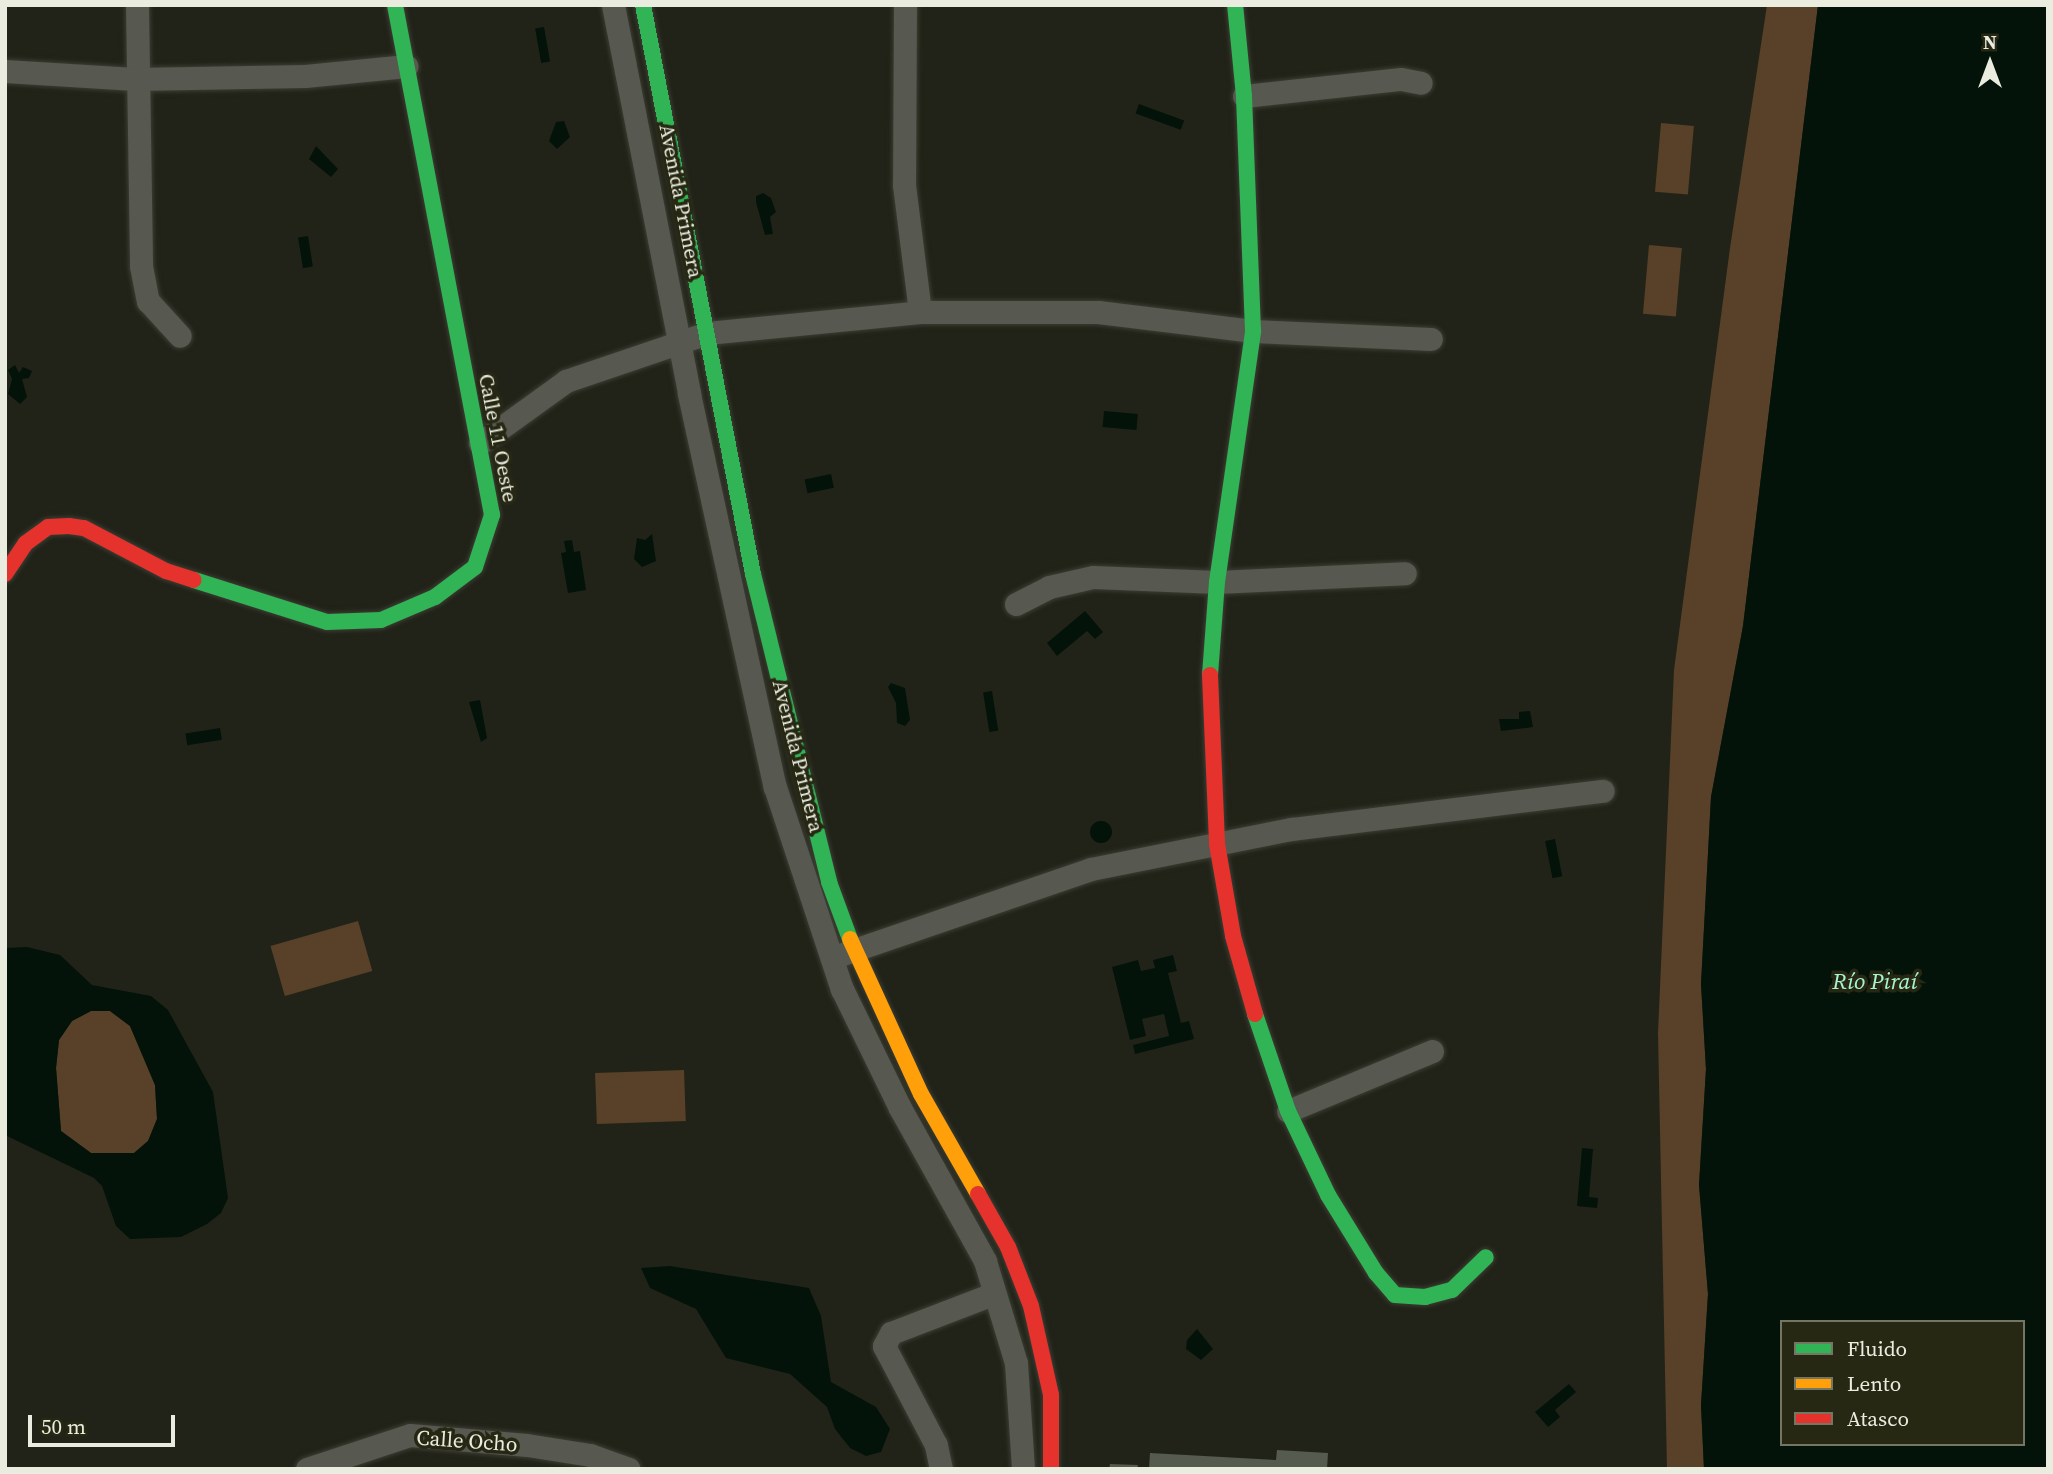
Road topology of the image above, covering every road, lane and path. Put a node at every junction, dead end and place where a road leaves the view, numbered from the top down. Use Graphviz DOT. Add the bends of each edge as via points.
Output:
graph roads {
  1 [pos="137,5"];
  2 [pos="395,5"];
  3 [pos="613,5"];
  4 [pos="643,5"];
  5 [pos="905,5"];
  6 [pos="1235,5"];
  7 [pos="407,66"];
  8 [pos="5,71"];
  9 [pos="135,79"];
  10 [pos="1421,82"];
  11 [pos="1244,96"];
  12 [pos="920,312"];
  13 [pos="1253,331"];
  14 [pos="706,332"];
  15 [pos="180,337"];
  16 [pos="1431,339"];
  17 [pos="680,340"];
  18 [pos="480,443"];
  19 [pos="1405,573"];
  20 [pos="5,574"];
  21 [pos="1217,582"];
  22 [pos="1016,604"];
  23 [pos="1604,790"];
  24 [pos="1217,844"];
  25 [pos="854,950"];
  26 [pos="830,958"];
  27 [pos="1432,1051"];
  28 [pos="1288,1111"];
  29 [pos="1486,1257"];
  30 [pos="995,1293"];
  31 [pos="307,1469"];
  32 [pos="629,1469"];
  33 [pos="941,1469"];
  34 [pos="1023,1469"];
  35 [pos="1051,1469"];
  1 -- 9 [label="street"];
  2 -- 7 [label="street, Calle 11 Oeste"];
  3 -- 17 [label="street, Avenida Primera"];
  4 -- 14 [label="street, Avenida Primera"];
  5 -- 12 [label="street" via="904,185"];
  6 -- 11 [label="street"];
  7 -- 9 [label="street" via="305,76"];
  7 -- 18 [label="street, Calle 11 Oeste"];
  8 -- 9 [label="street"];
  9 -- 15 [label="street" via="142,266 148,301"];
  10 -- 11 [label="street" via="1401,79"];
  11 -- 13 [label="street"];
  12 -- 13 [label="street" via="1098,312"];
  12 -- 14 [label="street"];
  13 -- 16 [label="street"];
  13 -- 21 [label="street"];
  14 -- 17 [label="street"];
  14 -- 25 [label="street, Avenida Primera" via="753,574 829,882"];
  17 -- 18 [label="street" via="566,381"];
  17 -- 26 [label="street, Avenida Primera" via="775,787"];
  18 -- 20 [label="street, Calle 11 Oeste" via="492,516 475,567 435,597 381,620 327,622 271,606 166,571 84,528 69,526 48,527 26,543"];
  19 -- 21 [label="street"];
  21 -- 22 [label="street" via="1093,577 1049,587"];
  21 -- 24 [label="street" via="1209,686"];
  23 -- 24 [label="street" via="1292,829"];
  24 -- 25 [label="street" via="1091,869"];
  24 -- 28 [label="street" via="1233,936 1270,1066"];
  25 -- 26 [label="street"];
  25 -- 35 [label="street, Avenida Primera" via="921,1094 1008,1247 1031,1306 1051,1395"];
  26 -- 30 [label="street, Avenida Primera" via="868,1045 985,1261"];
  27 -- 28 [label="street"];
  28 -- 29 [label="street" via="1328,1195 1376,1273 1395,1294 1425,1297 1452,1290"];
  30 -- 33 [label="street" via="891,1333 884,1346 936,1445"];
  30 -- 34 [label="street, Avenida Primera" via="1016,1363"];
  31 -- 32 [label="street, Calle Ocho" via="410,1435 527,1445 590,1455"];
}
